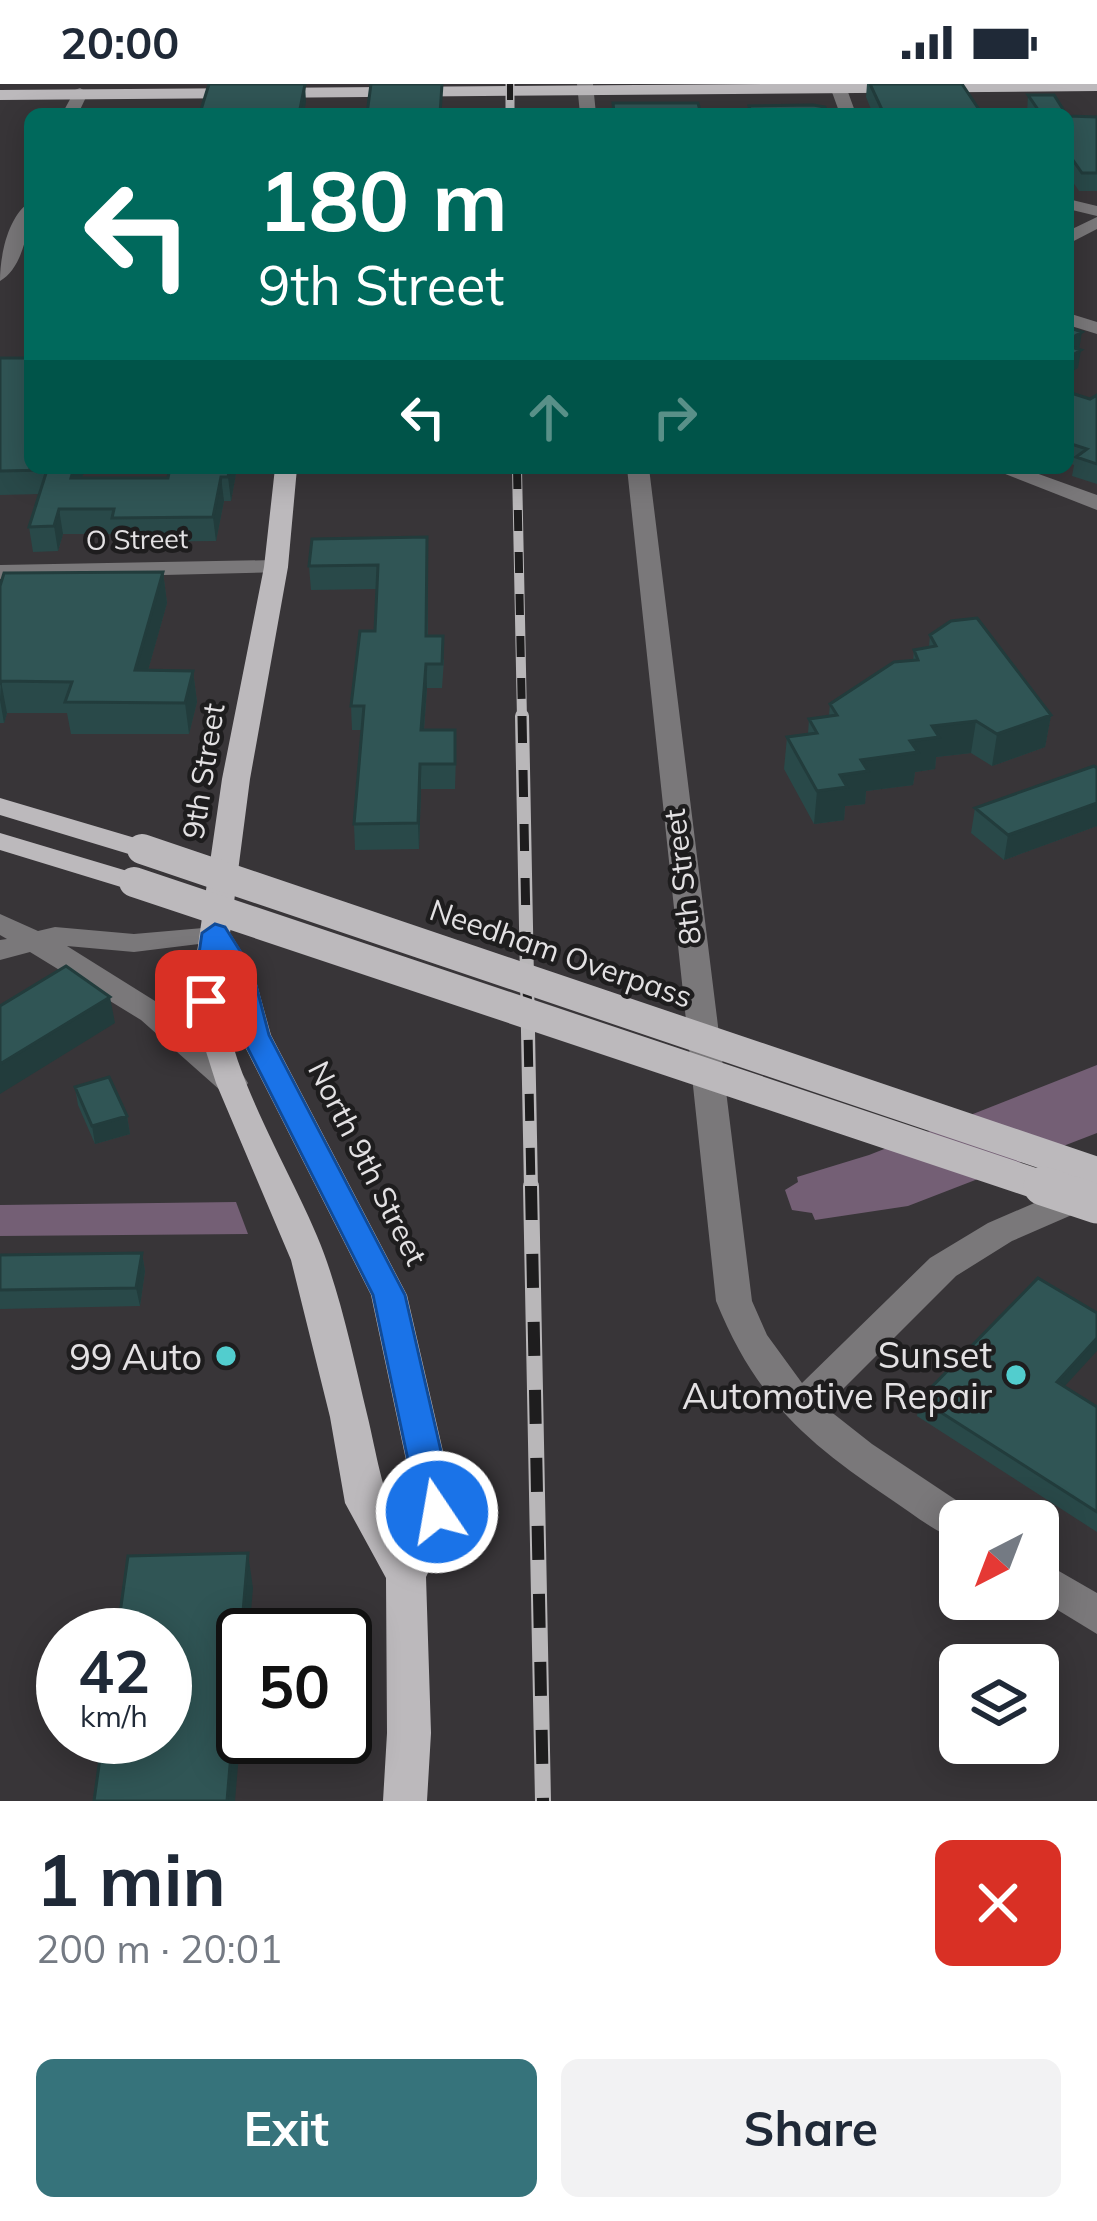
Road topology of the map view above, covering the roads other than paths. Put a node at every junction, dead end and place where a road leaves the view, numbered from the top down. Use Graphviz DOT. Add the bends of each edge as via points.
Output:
graph roads {
  1 [pos="585,86"];
  2 [pos="838,86"];
  3 [pos="339,87"];
  4 [pos="1094,88"];
  5 [pos="80,93"];
  6 [pos="0,94"];
  7 [pos="73,108"];
  8 [pos="24,222"];
  9 [pos="0,275"];
  10 [pos="285,474"];
  11 [pos="644,474"];
  12 [pos="1017,474"];
  13 [pos="1097,503"];
  14 [pos="276,567"];
  15 [pos="0,572"];
  16 [pos="0,804"];
  17 [pos="0,841"];
  18 [pos="0,923"];
  19 [pos="215,933"];
  20 [pos="33,940"];
  21 [pos="0,950"];
  22 [pos="232,1083"];
  23 [pos="1097,1172"];
  24 [pos="1097,1190"];
  25 [pos="1097,1204"];
  26 [pos="799,1409"];
  27 [pos="939,1509"];
  28 [pos="406,1577"];
  29 [pos="1059,1590"];
  30 [pos="1097,1616"];
  31 [pos="405,1801"];
  1 -- 2 [label="main road"];
  1 -- 3 [label="main road"];
  2 -- 4 [label="main road"];
  3 -- 5 [label="main road"];
  5 -- 6 [label="main road"];
  5 -- 7 [label="street"];
  8 -- 9 [label="street"];
  10 -- 14 [label="main road, 9th Street"];
  11 -- 26 [label="street, 8th Street" via="734,1301 759,1360"];
  12 -- 13 [label="street"];
  14 -- 15 [label="street, O Street"];
  14 -- 19 [label="main road, 9th Street"];
  16 -- 23 [label="main road, Needham Overpass, bridge"];
  17 -- 25 [label="main road, bridge"];
  18 -- 20 [label="street"];
  19 -- 20 [label="street" via="134,943"];
  19 -- 22 [label="main road, 9th Street" via="206,1001"];
  19 -- 28 [label="main road, North 9th Street" via="238,970 255,1035 389,1295 437,1512"];
  20 -- 21 [label="street"];
  20 -- 22 [label="street" via="174,1026"];
  22 -- 28 [label="main road, North 9th Street" via="309,1260 365,1503"];
  24 -- 26 [label="street" via="943,1267"];
  26 -- 27 [label="street, 8th Street"];
  28 -- 31 [label="main road, North 9th Street"];
  29 -- 30 [label="street"];
}
